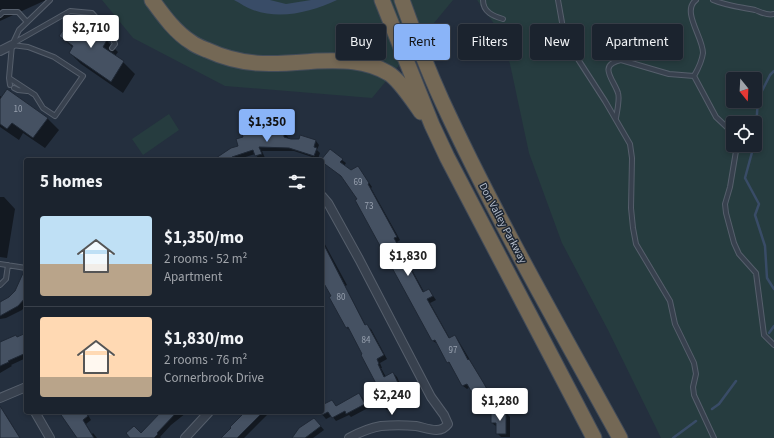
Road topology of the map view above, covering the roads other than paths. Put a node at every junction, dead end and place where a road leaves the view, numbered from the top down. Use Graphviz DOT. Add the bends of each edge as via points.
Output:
graph roads {
  1 [pos="50,0"];
  2 [pos="152,0"];
  3 [pos="382,0"];
  4 [pos="482,0"];
  5 [pos="558,0"];
  6 [pos="696,0"];
  7 [pos="714,0"];
  8 [pos="404,5"];
  9 [pos="774,14"];
  10 [pos="0,15"];
  11 [pos="503,19"];
  12 [pos="27,22"];
  13 [pos="12,45"];
  14 [pos="112,48"];
  15 [pos="0,51"];
  16 [pos="694,76"];
  17 [pos="9,78"];
  18 [pos="10,85"];
  19 [pos="14,88"];
  20 [pos="30,92"];
  21 [pos="616,119"];
  22 [pos="432,125"];
  23 [pos="726,126"];
  24 [pos="736,152"];
  25 [pos="324,198"];
  26 [pos="0,264"];
  27 [pos="8,266"];
  28 [pos="24,268"];
  29 [pos="0,285"];
  30 [pos="774,345"];
  31 [pos="24,391"];
  32 [pos="0,398"];
  33 [pos="36,414"];
  34 [pos="207,414"];
  35 [pos="50,438"];
  36 [pos="185,438"];
  37 [pos="349,438"];
  38 [pos="594,438"];
  39 [pos="620,438"];
  40 [pos="714,438"];
  1 -- 12 [label="lane"];
  2 -- 22 [label="highway" via="170,24 190,42 233,60 262,64 343,60 370,64 389,74"];
  3 -- 22 [label="highway, Don Valley Parkway"];
  4 -- 11 [label="lane" via="491,15"];
  5 -- 21 [label="lane" via="563,28 574,53"];
  6 -- 16 [label="lane" via="692,3 690,11 703,51 702,62"];
  7 -- 9 [label="lane"];
  8 -- 39 [label="highway, Don Valley Parkway" via="441,100 500,217"];
  10 -- 12 [label="lane" via="3,12 18,12"];
  12 -- 13 [label="lane" via="19,30"];
  13 -- 14 [label="lane" via="70,11 92,13 114,40"];
  13 -- 15 [label="street"];
  13 -- 17 [label="lane"];
  13 -- 20 [label="lane" via="28,47 54,56 83,76 55,116"];
  16 -- 21 [label="lane" via="669,74 621,60 613,62 609,71 619,93"];
  16 -- 23 [label="lane" via="716,117"];
  17 -- 18 [label="lane"];
  17 -- 20 [label="lane"];
  19 -- 20 [label="lane"];
  21 -- 40 [label="lane" via="630,144 631,208 636,244 670,302 675,324 694,363 694,395"];
  22 -- 38 [label="highway, Don Valley Parkway"];
  24 -- 30 [label="lane" via="725,204 726,213 739,254 756,273 764,335"];
  25 -- 37 [label="street" via="448,424 433,430 417,426 382,426 364,430"];
  26 -- 27 [label="lane"];
  27 -- 28 [label="lane"];
  27 -- 29 [label="lane" via="6,279"];
  31 -- 32 [label="street"];
  33 -- 35 [label="street"];
  34 -- 36 [label="street"];
}
